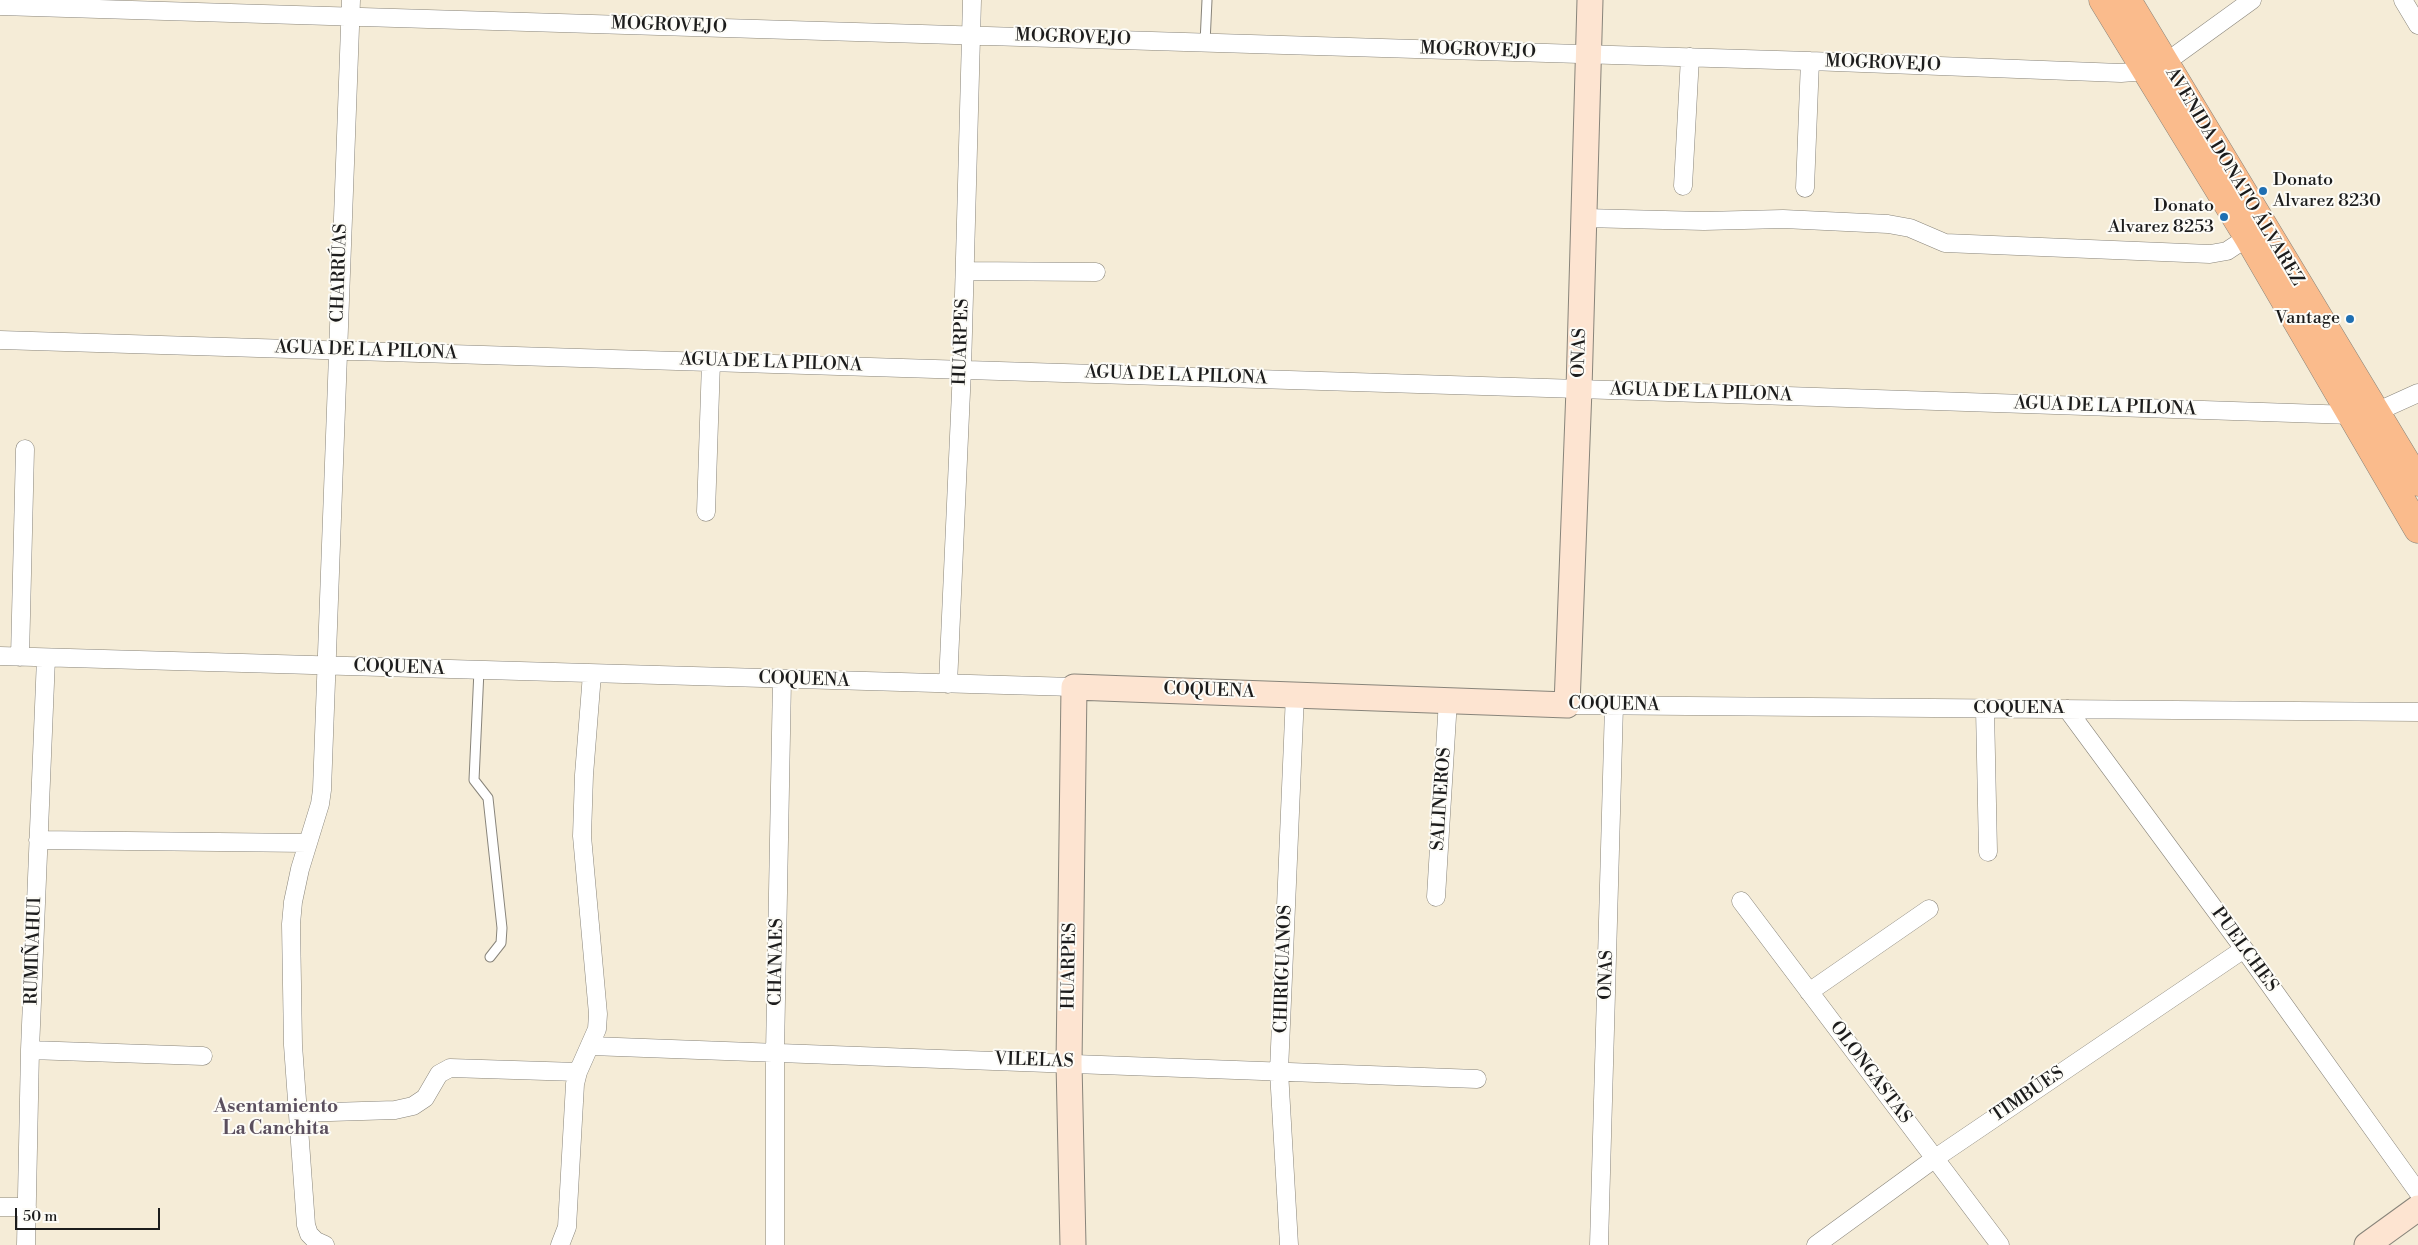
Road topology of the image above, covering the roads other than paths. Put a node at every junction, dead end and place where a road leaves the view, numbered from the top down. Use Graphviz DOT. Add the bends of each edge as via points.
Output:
graph roads {
  1 [pos="972,0"];
  2 [pos="1207,0"];
  3 [pos="1590,0"];
  4 [pos="2102,0"];
  5 [pos="2127,0"];
  6 [pos="2252,0"];
  7 [pos="2403,0"];
  8 [pos="0,6"];
  9 [pos="351,8"];
  10 [pos="2418,25"];
  11 [pos="971,35"];
  12 [pos="1205,43"];
  13 [pos="1589,54"];
  14 [pos="1690,57"];
  15 [pos="1810,61"];
  16 [pos="2156,67"];
  17 [pos="1683,186"];
  18 [pos="1805,188"];
  19 [pos="1584,218"];
  20 [pos="2248,237"];
  21 [pos="965,271"];
  22 [pos="1096,272"];
  23 [pos="0,340"];
  24 [pos="337,350"];
  25 [pos="710,362"];
  26 [pos="962,369"];
  27 [pos="1580,389"];
  28 [pos="2418,393"];
  29 [pos="2364,413"];
  30 [pos="25,449"];
  31 [pos="2418,482"];
  32 [pos="706,512"];
  33 [pos="2418,529"];
  34 [pos="0,656"];
  35 [pos="20,657"];
  36 [pos="46,658"];
  37 [pos="326,666"];
  38 [pos="479,670"];
  39 [pos="592,674"];
  40 [pos="782,680"];
  41 [pos="948,684"];
  42 [pos="1074,687"];
  43 [pos="1296,694"];
  44 [pos="1448,700"];
  45 [pos="1567,705"];
  46 [pos="1614,705"];
  47 [pos="1985,709"];
  48 [pos="2067,709"];
  49 [pos="2418,712"];
  50 [pos="38,840"];
  51 [pos="307,843"];
  52 [pos="1988,852"];
  53 [pos="1436,898"];
  54 [pos="1741,901"];
  55 [pos="1929,909"];
  56 [pos="2244,949"];
  57 [pos="490,958"];
  58 [pos="1809,992"];
  59 [pos="591,1046"];
  60 [pos="30,1050"];
  61 [pos="775,1052"];
  62 [pos="203,1056"];
  63 [pos="1069,1063"];
  64 [pos="1280,1071"];
  65 [pos="578,1072"];
  66 [pos="1477,1079"];
  67 [pos="298,1113"];
  68 [pos="1934,1159"];
  69 [pos="2418,1192"];
  70 [pos="0,1206"];
  71 [pos="27,1207"];
  72 [pos="2418,1208"];
  73 [pos="567,1227"];
  74 [pos="26,1245"];
  75 [pos="325,1245"];
  76 [pos="560,1245"];
  77 [pos="569,1245"];
  78 [pos="775,1245"];
  79 [pos="1073,1245"];
  80 [pos="1289,1245"];
  81 [pos="1600,1245"];
  82 [pos="1816,1245"];
  83 [pos="2000,1245"];
  84 [pos="2367,1245"];
  1 -- 11 [label="street, HUARPES"];
  2 -- 12 [label="lane"];
  3 -- 13 [label="main road, ONAS"];
  4 -- 16 [label="main road, AVENIDA DONATO ÁLVAREZ"];
  5 -- 16 [label="main road, AVENIDA DONATO ÁLVAREZ"];
  6 -- 16 [label="street"];
  7 -- 10 [label="street"];
  8 -- 9 [label="street, MOGROVEJO"];
  9 -- 11 [label="street, MOGROVEJO"];
  9 -- 24 [label="street, CHARRÚAS"];
  11 -- 12 [label="street, MOGROVEJO"];
  11 -- 21 [label="street, HUARPES"];
  12 -- 13 [label="street, MOGROVEJO"];
  13 -- 14 [label="street, MOGROVEJO"];
  13 -- 19 [label="main road, ONAS"];
  14 -- 15 [label="street, MOGROVEJO"];
  14 -- 17 [label="street"];
  15 -- 16 [label="street, MOGROVEJO" via="2122,73"];
  15 -- 18 [label="street"];
  16 -- 20 [label="main road, AVENIDA DONATO ÁLVAREZ"];
  16 -- 29 [label="main road, AVENIDA DONATO ÁLVAREZ"];
  19 -- 20 [label="street" via="1784,219 1888,224 1910,228 1945,243 2210,254 2227,251"];
  19 -- 27 [label="main road, ONAS"];
  20 -- 29 [label="main road, AVENIDA DONATO ÁLVAREZ"];
  21 -- 22 [label="street"];
  21 -- 26 [label="street, HUARPES"];
  23 -- 24 [label="street, AGUA DE LA PILONA"];
  24 -- 25 [label="street, AGUA DE LA PILONA"];
  24 -- 37 [label="street, CHARRÚAS"];
  25 -- 26 [label="street, AGUA DE LA PILONA"];
  25 -- 32 [label="street"];
  26 -- 27 [label="street, AGUA DE LA PILONA"];
  26 -- 41 [label="street, HUARPES"];
  27 -- 29 [label="street, AGUA DE LA PILONA"];
  27 -- 45 [label="main road, ONAS"];
  28 -- 29 [label="street"];
  29 -- 31 [label="main road, AVENIDA DONATO ÁLVAREZ"];
  29 -- 33 [label="main road, AVENIDA DONATO ÁLVAREZ"];
  30 -- 35 [label="street"];
  34 -- 35 [label="street, COQUENA"];
  35 -- 36 [label="street, COQUENA"];
  36 -- 37 [label="street, COQUENA"];
  36 -- 50 [label="street, RUMIÑAHUI"];
  37 -- 38 [label="street, COQUENA"];
  37 -- 51 [label="street, CHARRÚAS" via="320,804"];
  38 -- 39 [label="street, COQUENA"];
  38 -- 57 [label="lane" via="474,780 488,798 502,928 501,943"];
  39 -- 40 [label="street, COQUENA"];
  39 -- 59 [label="street" via="582,836 598,1014"];
  40 -- 41 [label="street, COQUENA"];
  40 -- 61 [label="street, CHANAES"];
  41 -- 42 [label="street, COQUENA"];
  42 -- 43 [label="main road, COQUENA"];
  42 -- 63 [label="main road, HUARPES"];
  43 -- 44 [label="main road, COQUENA"];
  43 -- 64 [label="street, CHIRIGUANOS"];
  44 -- 45 [label="main road, COQUENA"];
  44 -- 53 [label="street, SALINEROS"];
  45 -- 46 [label="street, COQUENA"];
  46 -- 47 [label="street, COQUENA"];
  46 -- 81 [label="street, ONAS"];
  47 -- 48 [label="street, COQUENA"];
  47 -- 52 [label="street"];
  48 -- 49 [label="street, COQUENA"];
  48 -- 56 [label="street, PUELCHES"];
  50 -- 51 [label="street"];
  50 -- 60 [label="street, RUMIÑAHUI"];
  51 -- 67 [label="street, CHARRÚAS" via="291,924"];
  54 -- 58 [label="street, OLONGASTAS"];
  55 -- 58 [label="street"];
  56 -- 68 [label="street, TIMBÚES"];
  56 -- 69 [label="street, PUELCHES"];
  58 -- 68 [label="street, OLONGASTAS"];
  59 -- 61 [label="street, VILELAS"];
  59 -- 65 [label="street"];
  60 -- 62 [label="street"];
  60 -- 71 [label="street, RUMIÑAHUI"];
  61 -- 63 [label="street, VILELAS"];
  61 -- 78 [label="street, CHANAES"];
  63 -- 64 [label="street, VILELAS"];
  63 -- 79 [label="main road, HUARPES"];
  64 -- 66 [label="street, VILELAS"];
  64 -- 80 [label="street, CHIRIGUANOS"];
  65 -- 67 [label="street" via="450,1068 439,1074 425,1098 413,1106 395,1110"];
  65 -- 73 [label="street"];
  67 -- 75 [label="street, CHARRÚAS" via="306,1224 313,1237"];
  68 -- 82 [label="street, TIMBÚES"];
  68 -- 83 [label="street, OLONGASTAS"];
  70 -- 71 [label="street"];
  71 -- 74 [label="street, RUMIÑAHUI"];
  72 -- 84 [label="main road"];
  73 -- 76 [label="street"];
  73 -- 77 [label="lane"];
}
